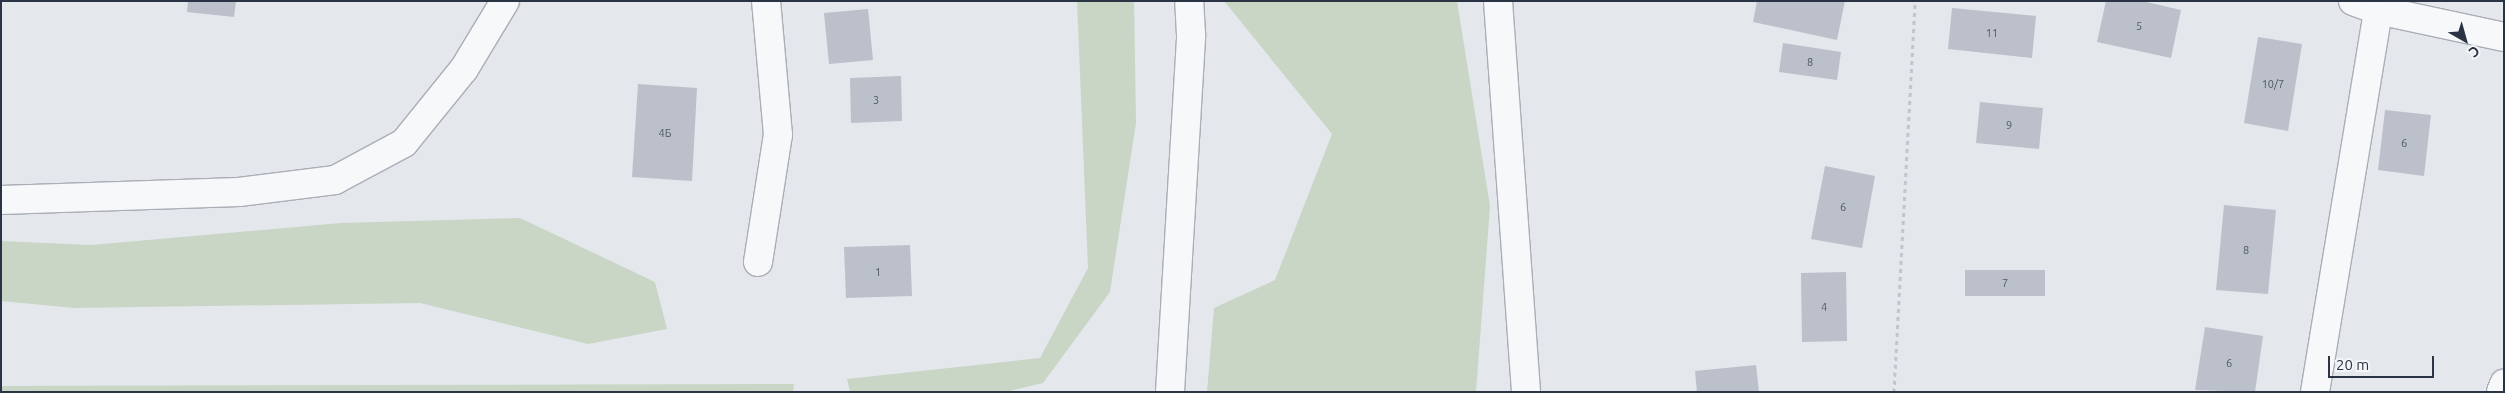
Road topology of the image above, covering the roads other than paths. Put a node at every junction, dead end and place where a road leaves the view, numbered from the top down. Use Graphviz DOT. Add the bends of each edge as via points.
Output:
graph roads {
  1 [pos="505,1"];
  2 [pos="766,1"];
  3 [pos="1189,1"];
  4 [pos="1498,1"];
  5 [pos="2352,1"];
  6 [pos="2378,10"];
  7 [pos="2504,38"];
  8 [pos="1,200"];
  9 [pos="758,262"];
  10 [pos="2504,384"];
  11 [pos="1170,392"];
  12 [pos="1526,392"];
  13 [pos="2315,392"];
  14 [pos="2501,392"];
  1 -- 8 [label="street" via="464,69 404,143 335,180 239,192"];
  2 -- 9 [label="street" via="778,135"];
  3 -- 11 [label="street" via="1191,36"];
  4 -- 12 [label="street"];
  5 -- 6 [label="street"];
  6 -- 7 [label="street"];
  6 -- 13 [label="street"];
  10 -- 14 [label="street"];
}
